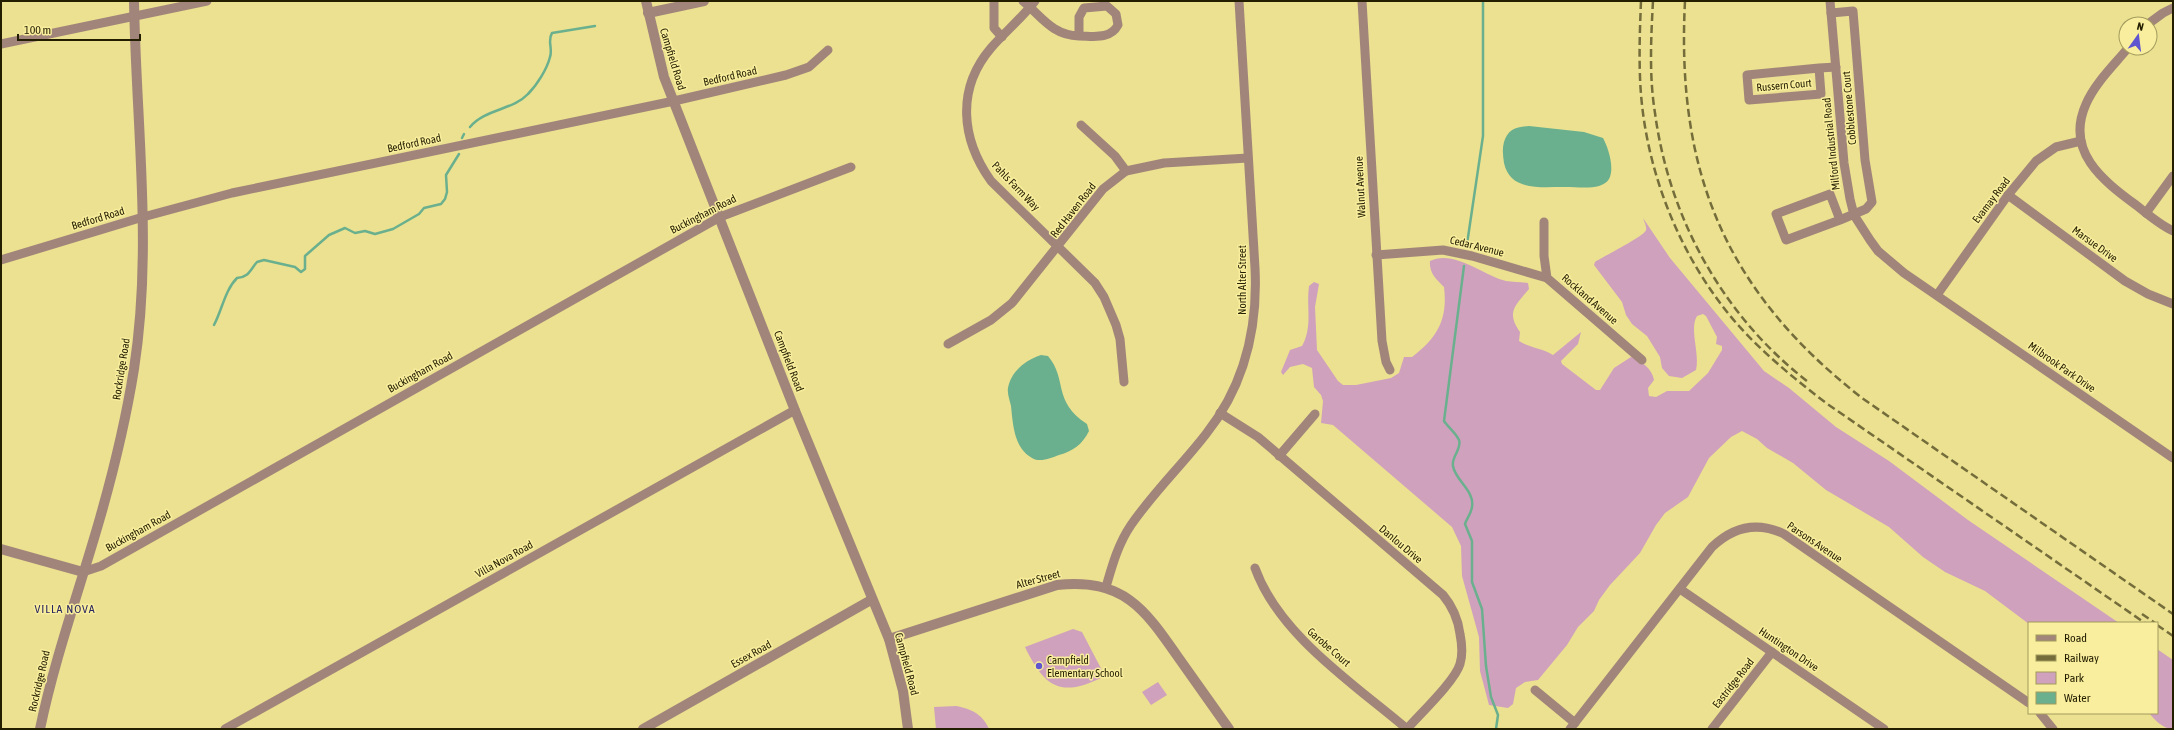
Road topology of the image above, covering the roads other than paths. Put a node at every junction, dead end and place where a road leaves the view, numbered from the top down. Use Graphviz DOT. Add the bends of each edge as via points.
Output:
graph roads {
  1 [pos="134,1"];
  2 [pos="207,1"];
  3 [pos="646,1"];
  4 [pos="704,1"];
  5 [pos="994,1"];
  6 [pos="1023,1"];
  7 [pos="1239,1"];
  8 [pos="1362,1"];
  9 [pos="1830,1"];
  10 [pos="1033,4"];
  11 [pos="2173,8"];
  12 [pos="648,13"];
  13 [pos="1831,13"];
  14 [pos="135,16"];
  15 [pos="2158,17"];
  16 [pos="1079,36"];
  17 [pos="1002,37"];
  18 [pos="1,44"];
  19 [pos="828,50"];
  20 [pos="2122,56"];
  21 [pos="1836,67"];
  22 [pos="1819,68"];
  23 [pos="674,101"];
  24 [pos="1081,125"];
  25 [pos="2081,141"];
  26 [pos="1248,158"];
  27 [pos="851,166"];
  28 [pos="1126,171"];
  29 [pos="2173,176"];
  30 [pos="2008,196"];
  31 [pos="2146,213"];
  32 [pos="1854,215"];
  33 [pos="143,217"];
  34 [pos="720,217"];
  35 [pos="1840,220"];
  36 [pos="1544,222"];
  37 [pos="2173,231"];
  38 [pos="1059,246"];
  39 [pos="1376,255"];
  40 [pos="1,260"];
  41 [pos="1547,278"];
  42 [pos="1937,295"];
  43 [pos="2173,304"];
  44 [pos="948,344"];
  45 [pos="1642,360"];
  46 [pos="1390,370"];
  47 [pos="1124,382"];
  48 [pos="795,410"];
  49 [pos="1220,413"];
  50 [pos="1315,414"];
  51 [pos="1279,456"];
  52 [pos="2173,458"];
  53 [pos="1,549"];
  54 [pos="1255,568"];
  55 [pos="83,572"];
  56 [pos="1106,587"];
  57 [pos="1680,589"];
  58 [pos="871,600"];
  59 [pos="889,639"];
  60 [pos="1772,652"];
  61 [pos="1535,690"];
  62 [pos="2028,702"];
  63 [pos="2041,714"];
  64 [pos="1572,726"];
  65 [pos="40,729"];
  66 [pos="225,729"];
  67 [pos="643,729"];
  68 [pos="908,729"];
  69 [pos="1229,729"];
  70 [pos="1407,729"];
  71 [pos="1712,729"];
  72 [pos="1884,729"];
  73 [pos="2053,729"];
  1 -- 14 [label="street, Rockridge Road"];
  2 -- 14 [label="street"];
  3 -- 12 [label="street, Campfield Road"];
  4 -- 12 [label="street"];
  5 -- 17 [label="street" via="994,28"];
  6 -- 10 [label="street"];
  7 -- 26 [label="street, North Alter Street"];
  8 -- 39 [label="street, Walnut Avenue"];
  9 -- 13 [label="street, Milford Industrial Road"];
  10 -- 16 [label="street" via="1060,33"];
  10 -- 17 [label="street, Pahls Farm Way"];
  11 -- 15 [label="street"];
  12 -- 23 [label="street, Campfield Road" via="660,63"];
  13 -- 21 [label="street, Milford Industrial Road"];
  13 -- 32 [label="street, Cobblestone Court" via="1853,11 1865,160 1872,199 1871,206"];
  14 -- 18 [label="street"];
  14 -- 33 [label="street, Rockridge Road"];
  16 -- 16 [label="street" via="1078,17 1084,8 1107,6 1116,14 1118,25 1112,34"];
  17 -- 38 [label="street, Pahls Farm Way" via="984,58 970,84 966,111 970,140 974,154 991,181"];
  19 -- 23 [label="street, Bedford Road" via="818,61 798,72"];
  20 -- 25 [label="street" via="2086,102 2082,114"];
  21 -- 22 [label="street, Russern Court"];
  21 -- 32 [label="street, Milford Industrial Road" via="1846,179"];
  22 -- 22 [label="street, Russern Court" via="1747,75 1749,100 1821,94"];
  23 -- 33 [label="street, Bedford Road" via="232,193"];
  23 -- 34 [label="street, Campfield Road"];
  24 -- 28 [label="street" via="1115,156"];
  25 -- 30 [label="street, Evamay Road" via="2047,152 2036,161"];
  25 -- 31 [label="street" via="2098,175"];
  26 -- 28 [label="street, Red Haven Road" via="1164,163"];
  26 -- 49 [label="street, North Alter Street" via="1255,312 1240,374"];
  27 -- 34 [label="street, Buckingham Road"];
  28 -- 38 [label="street, Red Haven Road" via="1103,189"];
  29 -- 31 [label="street"];
  30 -- 42 [label="street, Evamay Road"];
  30 -- 43 [label="street, Marsue Drive" via="2125,281"];
  31 -- 37 [label="street"];
  32 -- 35 [label="street"];
  32 -- 42 [label="street, Milford Industrial Road" via="1883,255"];
  33 -- 40 [label="street, Bedford Road"];
  33 -- 55 [label="street, Rockridge Road" via="142,293 134,369 112,472"];
  34 -- 48 [label="street, Campfield Road"];
  34 -- 55 [label="street, Buckingham Road" via="101,566"];
  35 -- 35 [label="street" via="1786,240 1776,214 1830,194"];
  36 -- 41 [label="street, Rockland Avenue"];
  38 -- 44 [label="street, Red Haven Road" via="1003,312"];
  38 -- 47 [label="street, Pahls Farm Way" via="1084,270 1104,297 1120,339"];
  39 -- 41 [label="street, Cedar Avenue" via="1443,250"];
  39 -- 46 [label="street, Walnut Avenue" via="1382,341"];
  41 -- 45 [label="street, Rockland Avenue"];
  42 -- 52 [label="street, Milbrook Park Drive"];
  48 -- 58 [label="street, Campfield Road"];
  48 -- 66 [label="street, Villa Nova Road"];
  49 -- 51 [label="street, Danlou Drive" via="1258,438"];
  49 -- 56 [label="street, North Alter Street" via="1130,526 1114,561"];
  50 -- 51 [label="street"];
  51 -- 70 [label="street, Danlou Drive" via="1443,595 1455,613 1462,648 1460,666 1450,681"];
  53 -- 55 [label="street"];
  54 -- 70 [label="street, Garobe Court" via="1268,596 1294,632"];
  55 -- 65 [label="street, Rockridge Road" via="58,652"];
  56 -- 59 [label="street, Alter Street" via="1057,585"];
  56 -- 69 [label="street, Alter Street" via="1144,610"];
  57 -- 60 [label="street, Huntington Drive"];
  57 -- 62 [label="street, Parsons Avenue" via="1712,547 1729,533 1750,527 1774,530 1784,534"];
  57 -- 64 [label="street, Parsons Avenue"];
  58 -- 59 [label="street, Campfield Road"];
  58 -- 67 [label="street, Essex Road"];
  59 -- 68 [label="street, Campfield Road" via="903,691"];
  60 -- 71 [label="street, Eastridge Road"];
  60 -- 72 [label="street, Huntington Drive"];
  61 -- 64 [label="street"];
  63 -- 73 [label="street"];
}
